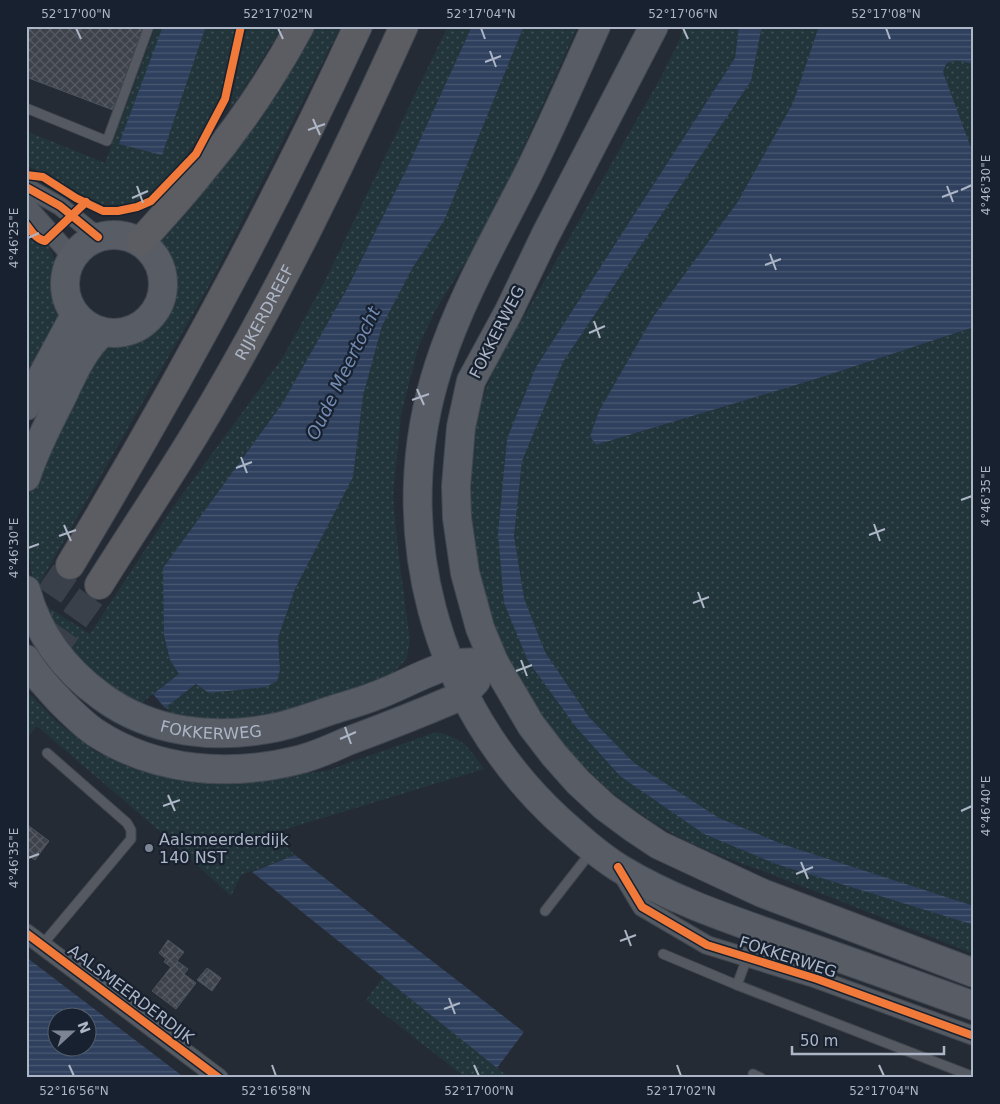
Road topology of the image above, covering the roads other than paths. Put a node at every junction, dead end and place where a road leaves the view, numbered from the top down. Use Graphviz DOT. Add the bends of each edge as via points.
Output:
graph roads {
  1 [pos="149,26"];
  2 [pos="300,26"];
  3 [pos="358,26"];
  4 [pos="404,26"];
  5 [pos="596,26"];
  6 [pos="654,26"];
  7 [pos="26,108"];
  8 [pos="26,187"];
  9 [pos="26,205"];
  10 [pos="98,237"];
  11 [pos="140,242"];
  12 [pos="72,257"];
  13 [pos="75,315"];
  14 [pos="102,333"];
  15 [pos="26,406"];
  16 [pos="26,477"];
  17 [pos="70,565"];
  18 [pos="99,584"];
  19 [pos="26,590"];
  20 [pos="26,659"];
  21 [pos="494,662"];
  22 [pos="450,665"];
  23 [pos="464,694"];
  24 [pos="47,753"];
  25 [pos="593,850"];
  26 [pos="618,867"];
  27 [pos="545,912"];
  28 [pos="26,933"];
  29 [pos="42,945"];
  30 [pos="663,954"];
  31 [pos="747,958"];
  32 [pos="974,973"];
  33 [pos="737,984"];
  34 [pos="974,1006"];
  35 [pos="974,1036"];
  36 [pos="974,1077"];
  37 [pos="219,1078"];
  1 -- 7 [label="lane" via="107,141"];
  2 -- 11 [label="highway" via="235,129"];
  3 -- 17 [label="highway" via="313,124 230,286 137,454"];
  4 -- 18 [label="highway, RIJKERDREEF" via="321,201 244,348 195,433"];
  5 -- 22 [label="main road, FOKKERWEG" via="528,174 465,299 439,365 430,398 421,444 419,535 429,597"];
  6 -- 21 [label="main road, FOKKERWEG" via="471,381 457,463 457,518 470,594"];
  8 -- 10 [label="street" via="60,206"];
  9 -- 12 [label="street"];
  10 -- 11 [label="main road" via="119,234"];
  10 -- 12 [label="main road"];
  11 -- 14 [label="main road" via="154,253 162,269 164,286 160,303 151,318 137,329 120,334"];
  12 -- 13 [label="main road" via="64,286 67,301"];
  13 -- 14 [label="main road"];
  13 -- 15 [label="main road"];
  14 -- 16 [label="main road" via="93,341 72,376"];
  19 -- 22 [label="main road, FOKKERWEG" via="35,616 53,649 85,684 138,717 168,728 196,733 280,727 375,696"];
  20 -- 23 [label="main road" via="43,684 96,733 160,762 197,768 233,770 300,760"];
  21 -- 22 [label="main road, FOKKERWEG"];
  21 -- 23 [label="main road"];
  21 -- 32 [label="main road, FOKKERWEG" via="520,709 578,782 605,807 659,845 762,893"];
  22 -- 23 [label="main road, FOKKERWEG"];
  23 -- 25 [label="main road, FOKKERWEG" via="480,724 519,778 539,801"];
  24 -- 29 [label="lane" via="127,823 131,839"];
  25 -- 26 [label="main road, FOKKERWEG"];
  25 -- 27 [label="lane"];
  26 -- 31 [label="street, FOKKERWEG" via="642,907 707,945"];
  26 -- 34 [label="main road, FOKKERWEG" via="698,908"];
  28 -- 29 [label="street, AALSMEERDERDIJK"];
  29 -- 37 [label="street, AALSMEERDERDIJK"];
  30 -- 33 [label="lane"];
  31 -- 33 [label="lane"];
  31 -- 35 [label="street, FOKKERWEG"];
  33 -- 36 [label="lane"];
}
